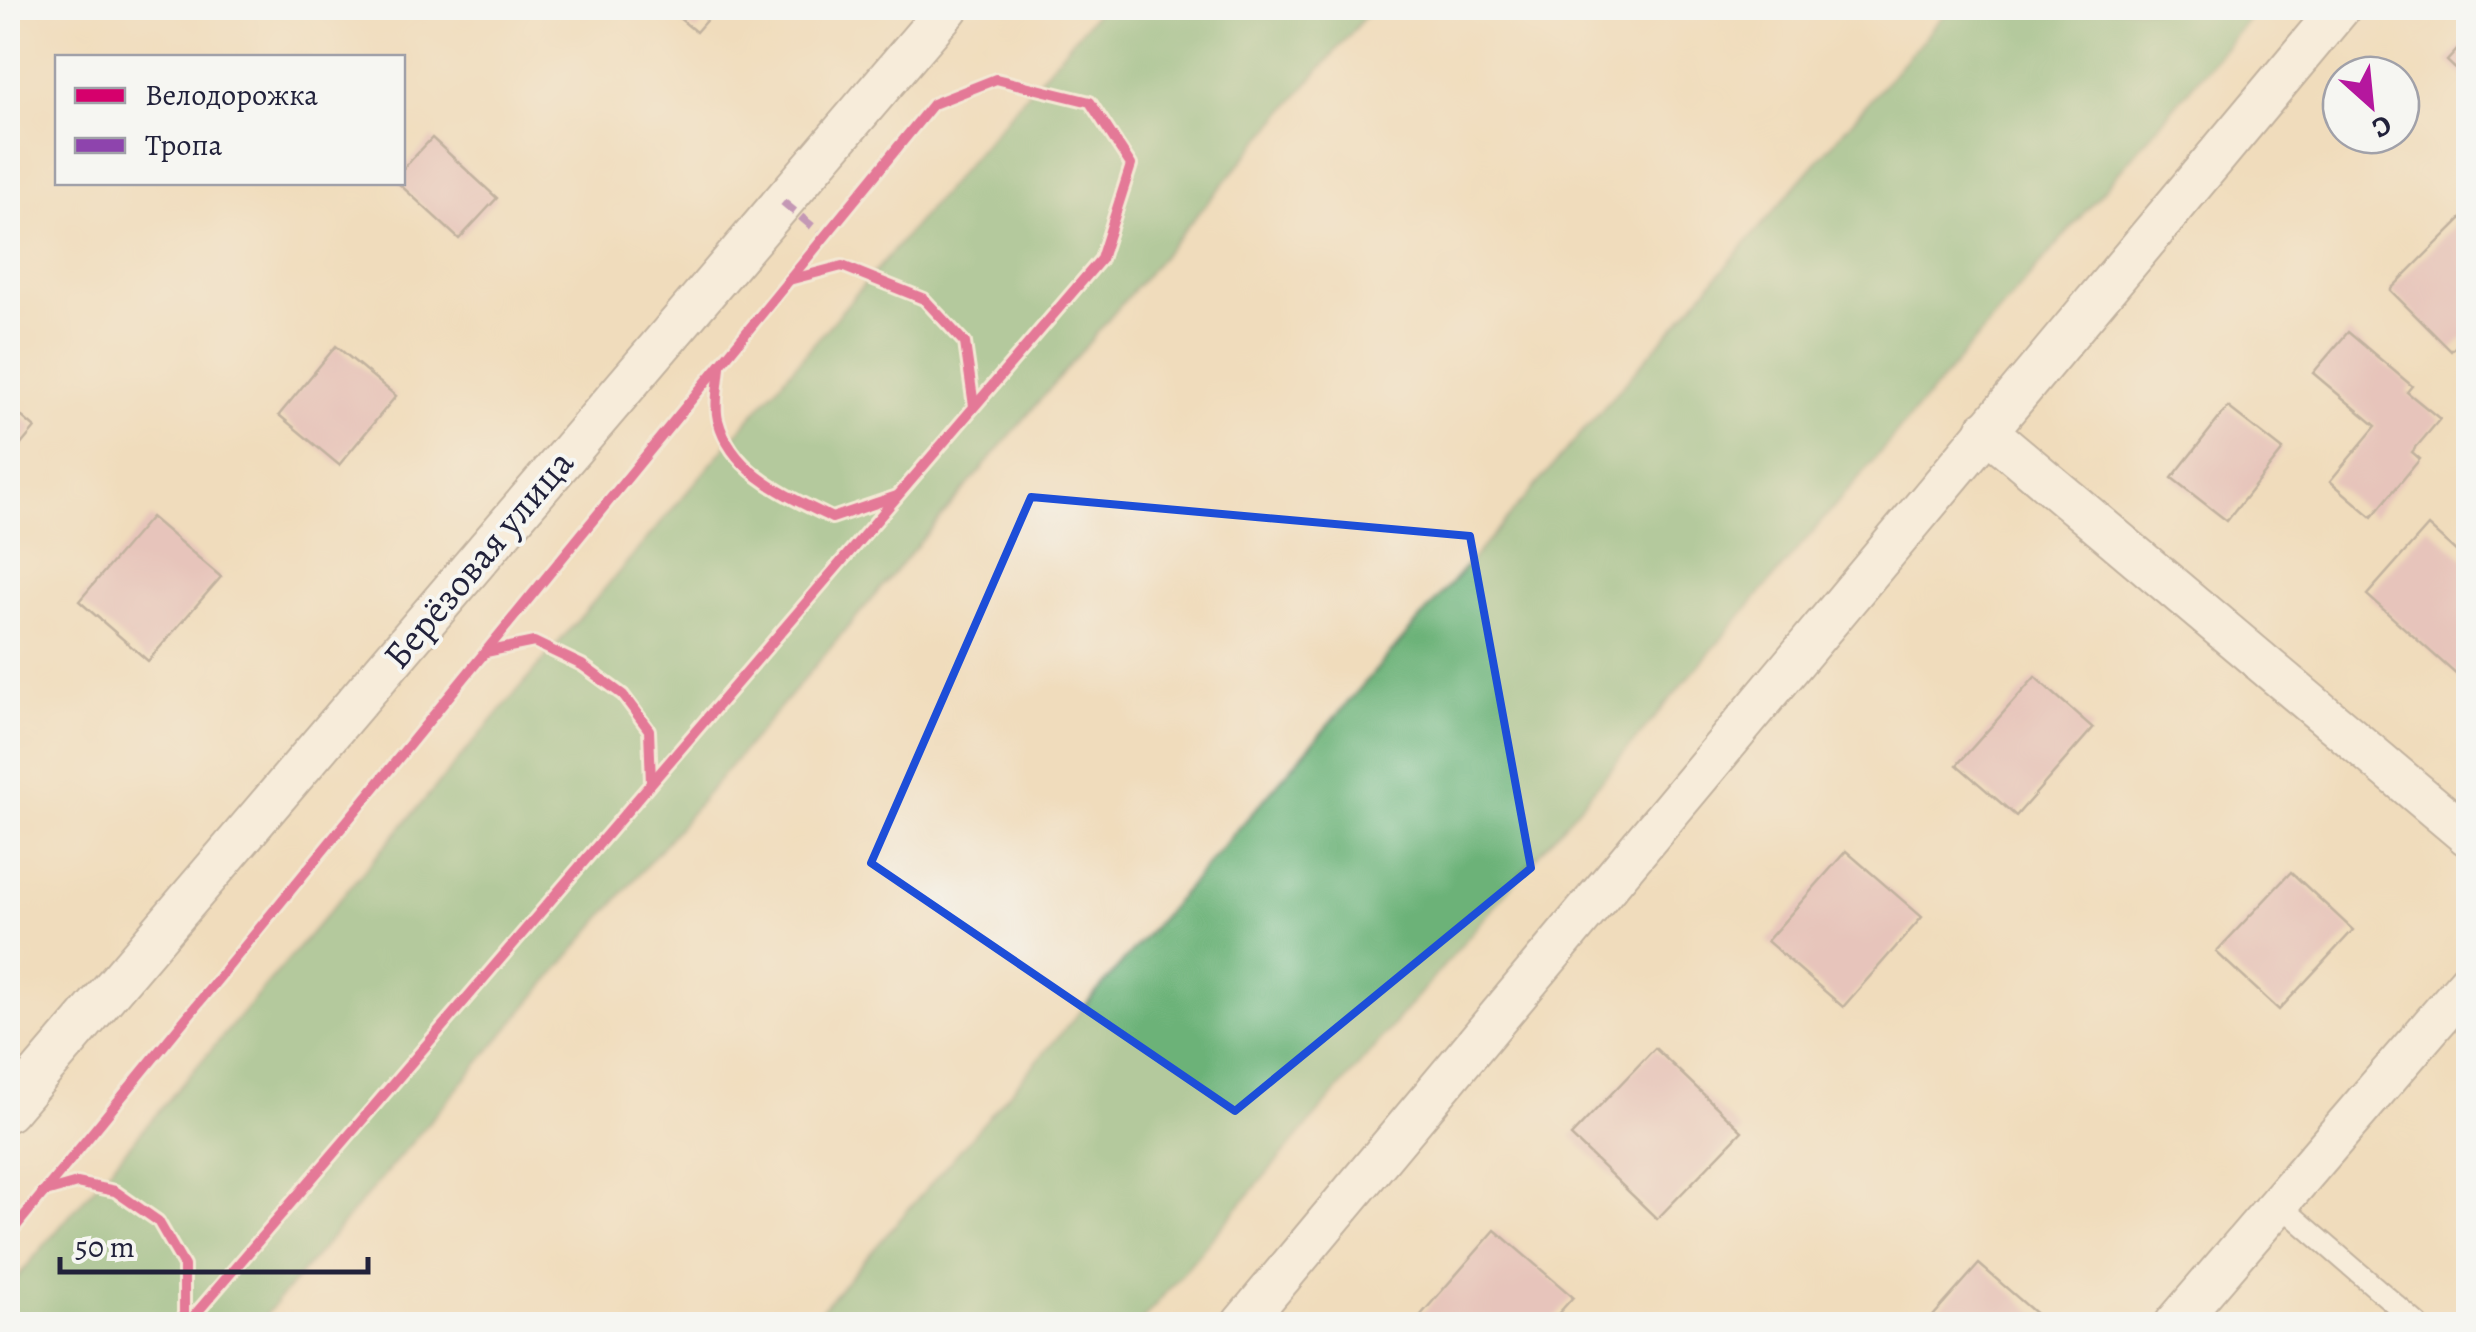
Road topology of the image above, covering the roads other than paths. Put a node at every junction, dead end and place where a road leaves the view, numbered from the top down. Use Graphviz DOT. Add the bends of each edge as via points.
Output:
graph roads {
  1 [pos="948,8"];
  2 [pos="2340,8"];
  3 [pos="1986,430"];
  4 [pos="2468,836"];
  5 [pos="2468,983"];
  6 [pos="8,1111"];
  7 [pos="2278,1204"];
  8 [pos="1242,1324"];
  9 [pos="2175,1324"];
  10 [pos="2418,1324"];
  1 -- 6 [label="street, Берёзовая улица"];
  2 -- 3 [label="street"];
  3 -- 4 [label="street"];
  3 -- 8 [label="street"];
  5 -- 7 [label="street"];
  7 -- 9 [label="street"];
  7 -- 10 [label="lane"];
}
